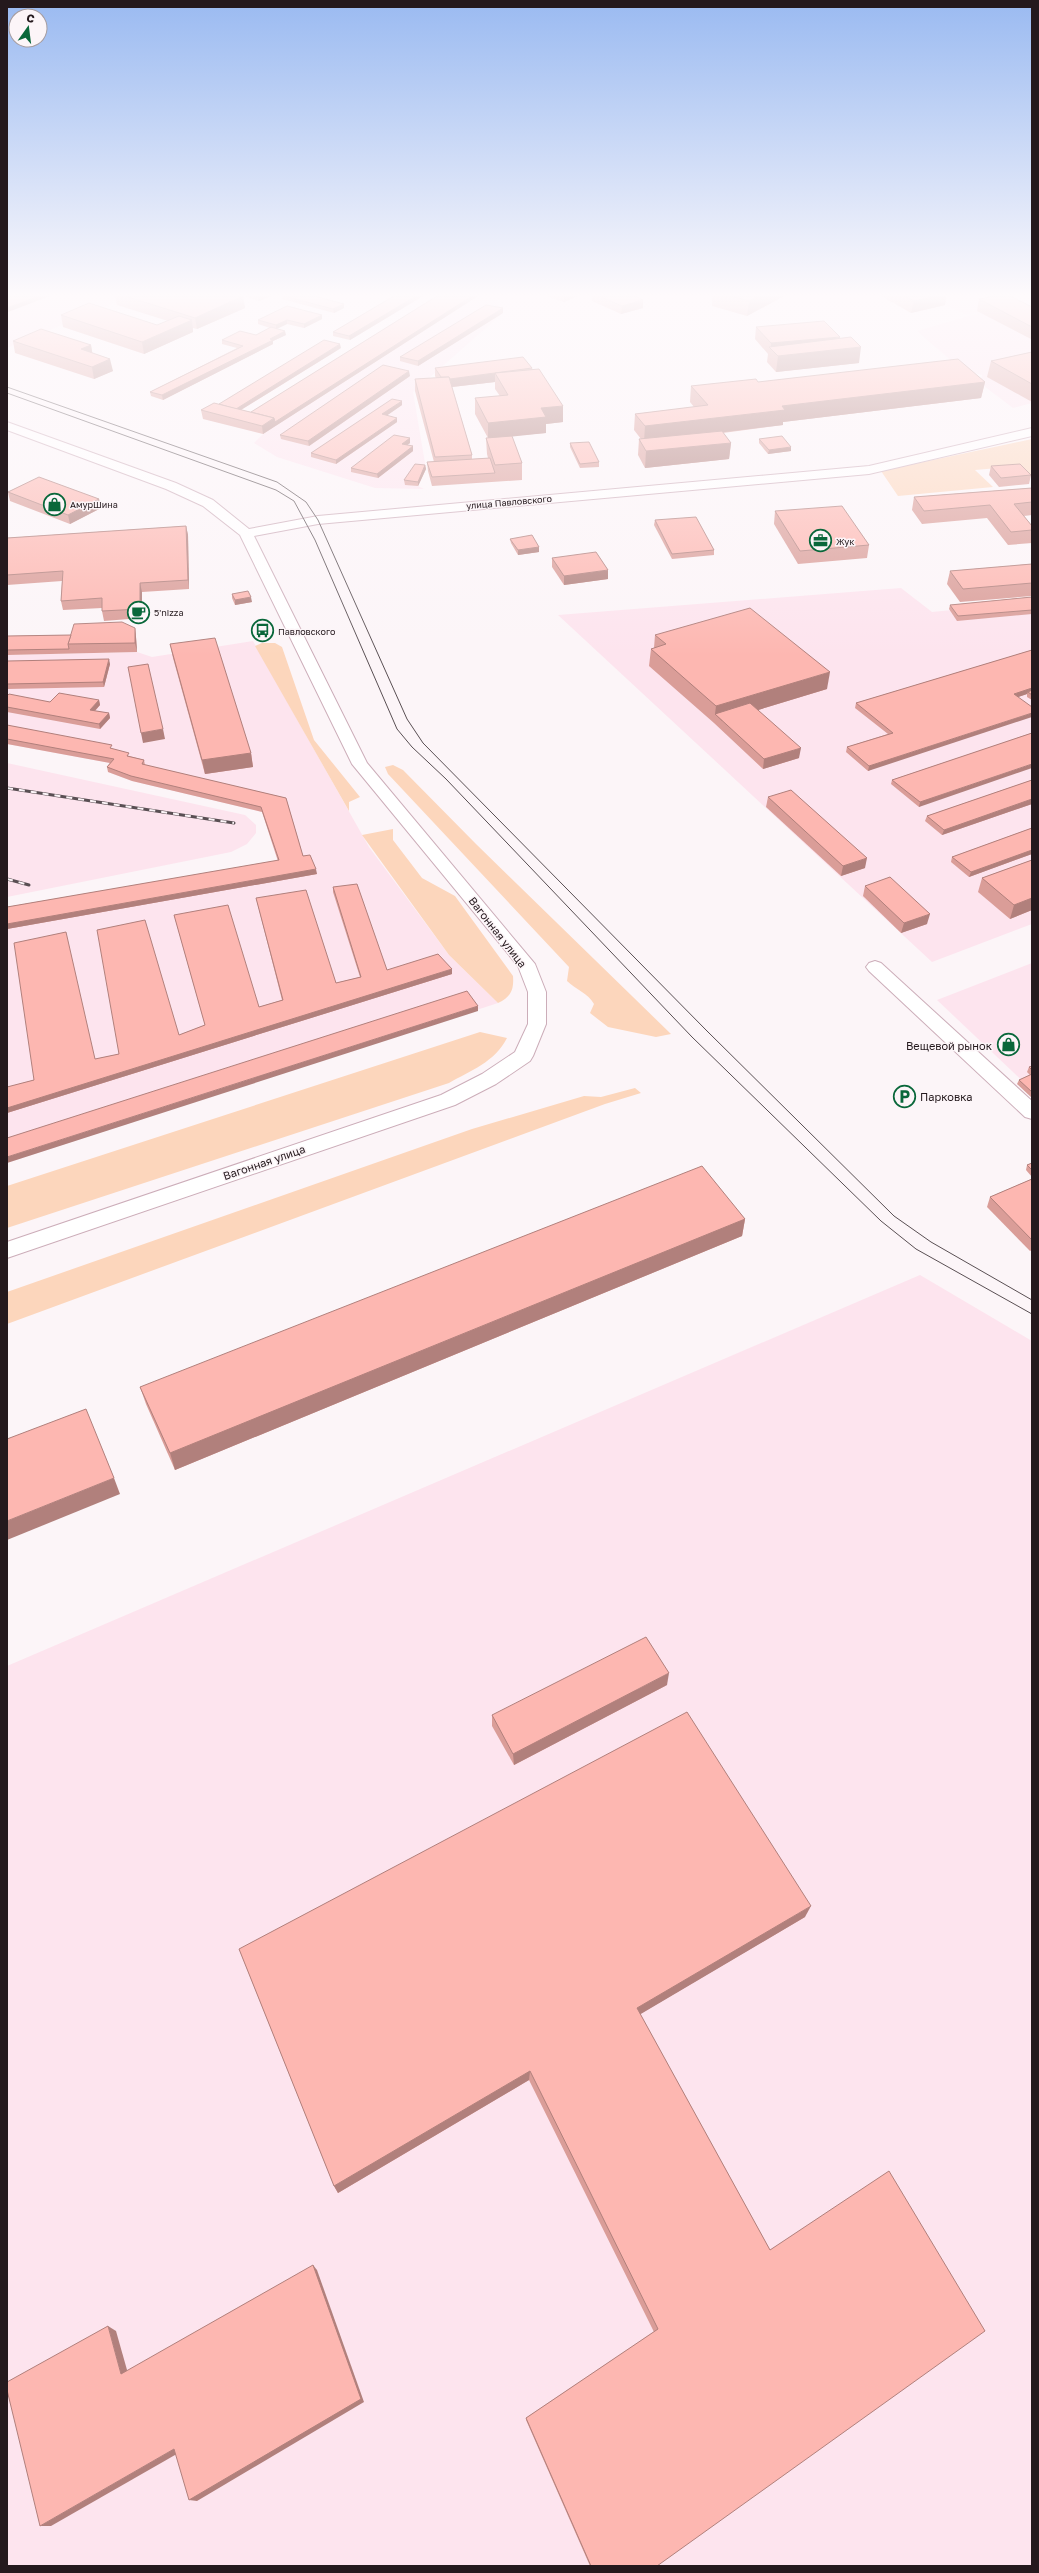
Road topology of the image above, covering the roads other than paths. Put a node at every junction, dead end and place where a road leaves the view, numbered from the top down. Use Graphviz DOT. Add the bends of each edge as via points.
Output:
graph roads {
  1 [pos="7,426"];
  2 [pos="1032,432"];
  3 [pos="246,533"];
  4 [pos="876,967"];
  5 [pos="1032,1112"];
  6 [pos="7,1250"];
  1 -- 3 [label="street" via="170,486 208,503"];
  2 -- 3 [label="street, улица Павловского" via="869,470 318,520"];
  3 -- 6 [label="street, Вагонная улица" via="360,764 526,964 537,992 537,1024 522,1056 489,1079 448,1100"];
  4 -- 5 [label="street"];
}
